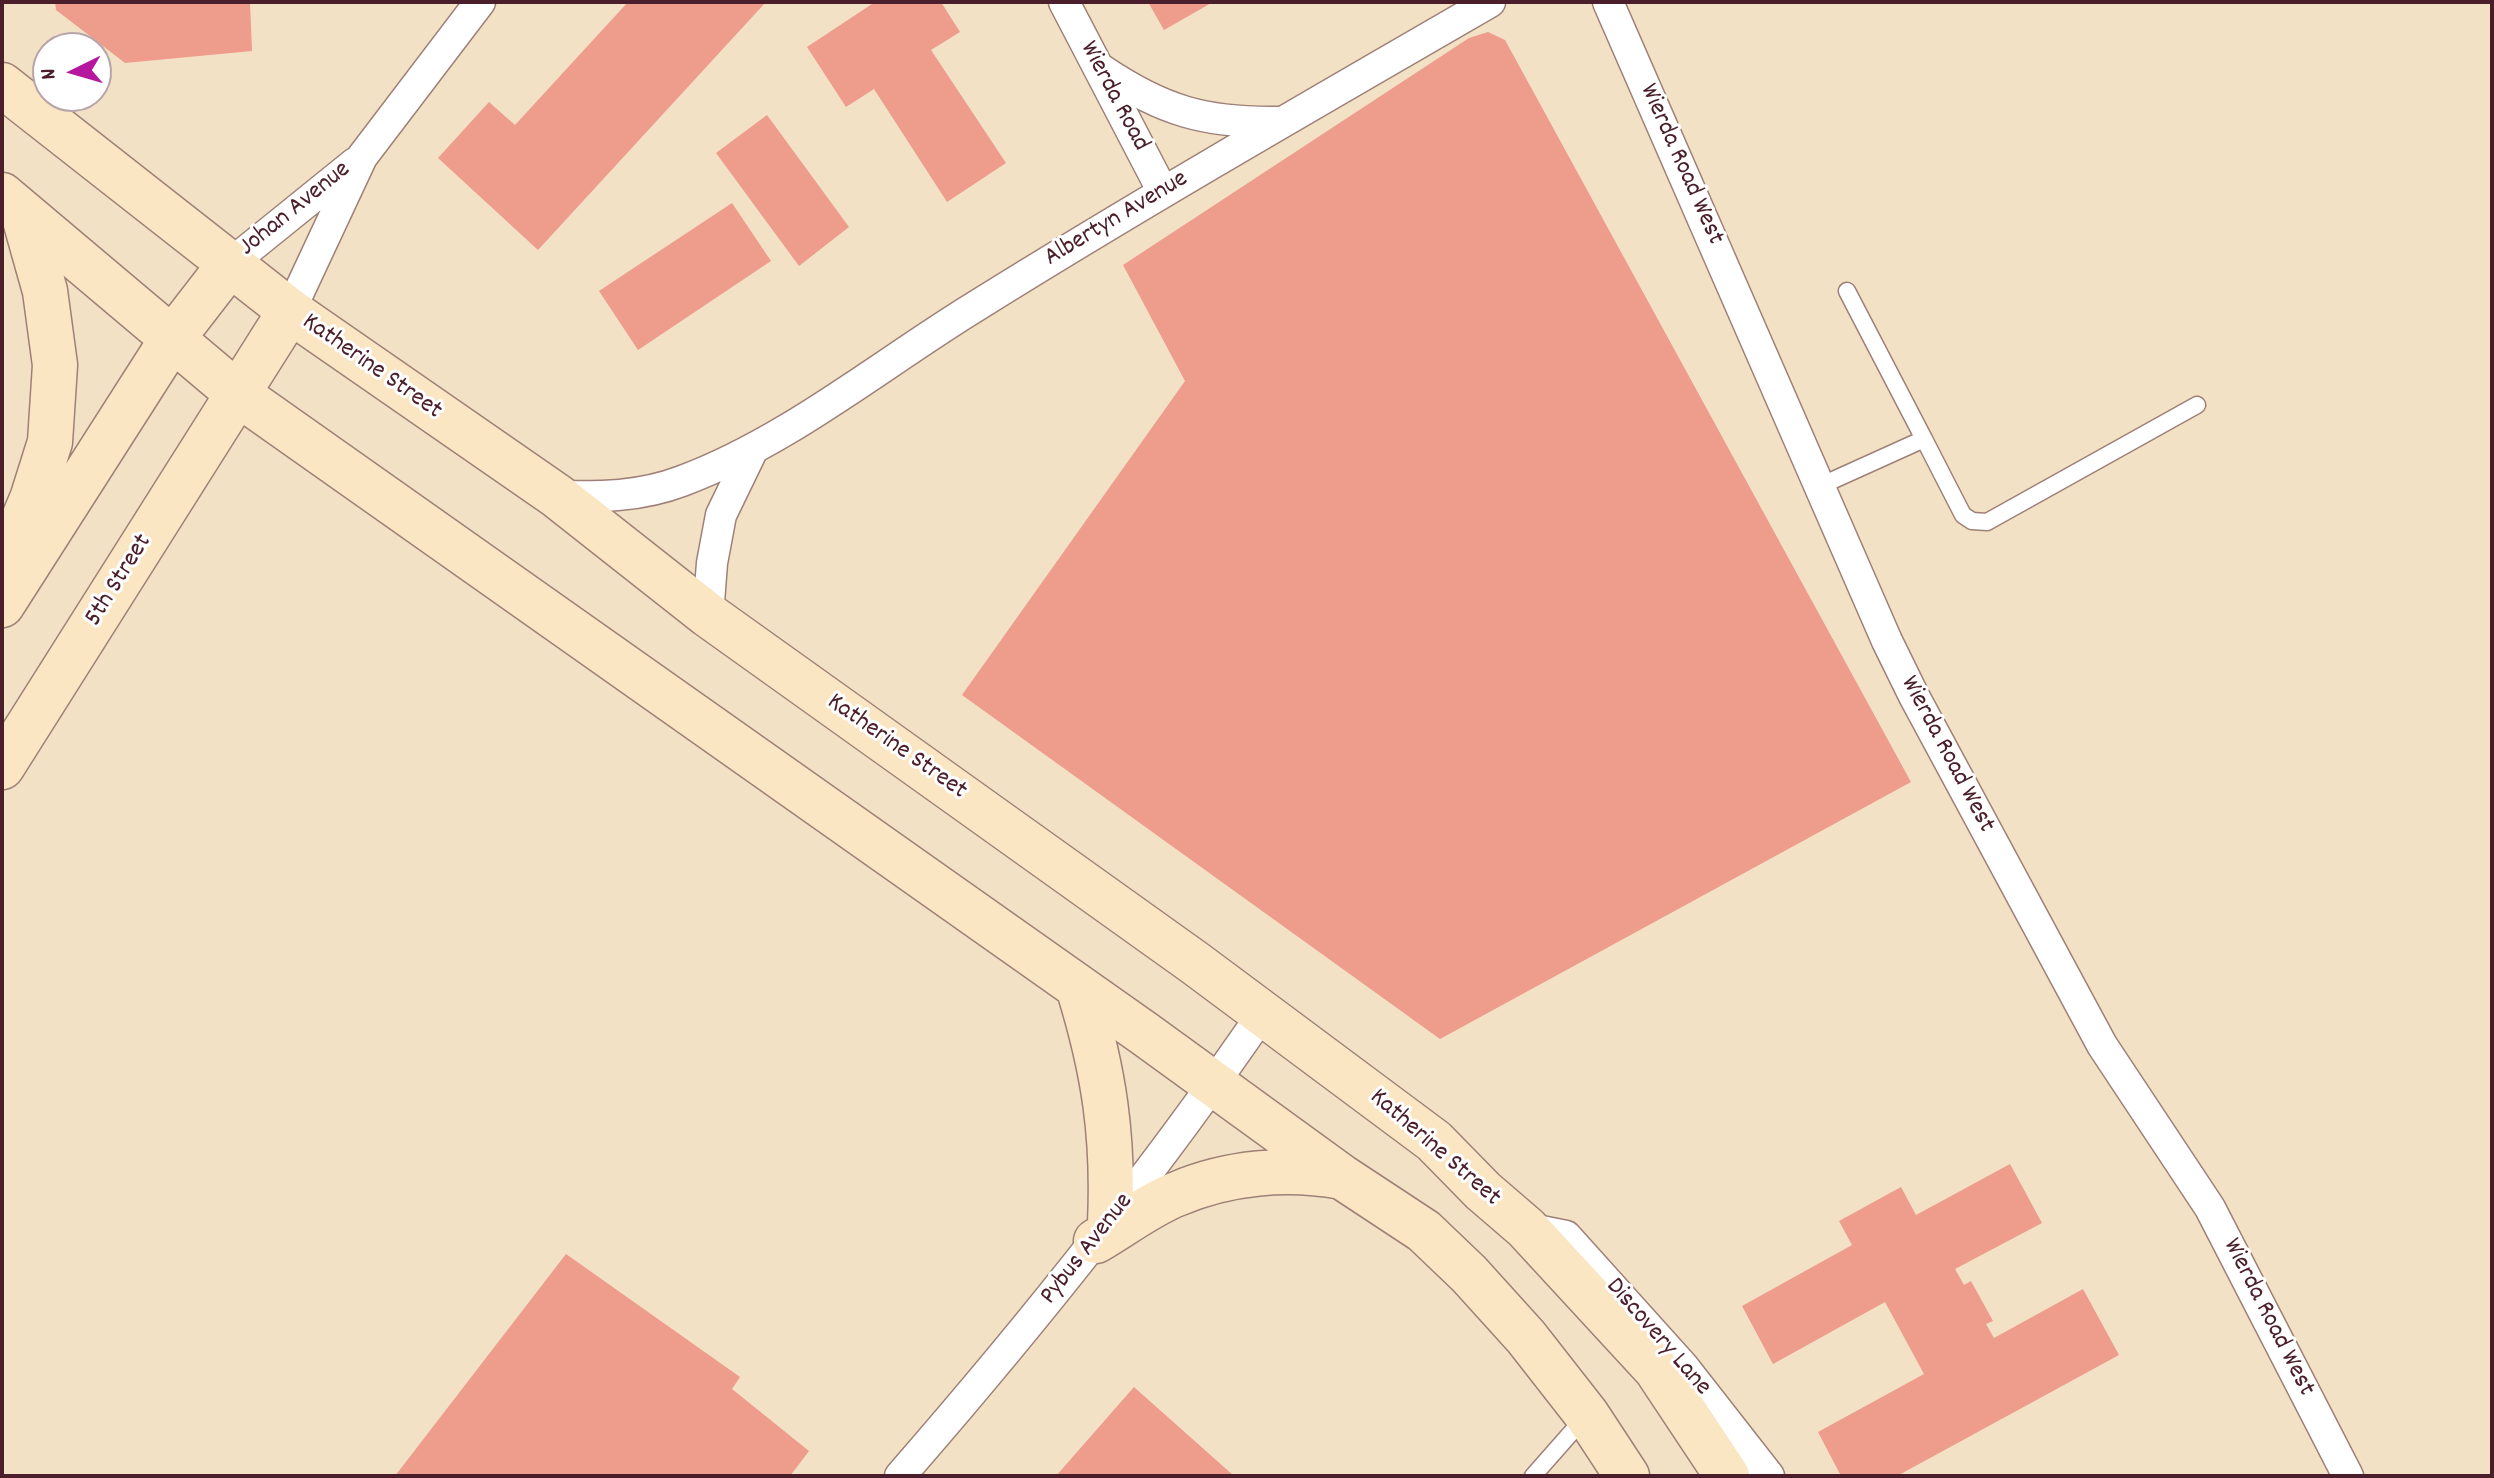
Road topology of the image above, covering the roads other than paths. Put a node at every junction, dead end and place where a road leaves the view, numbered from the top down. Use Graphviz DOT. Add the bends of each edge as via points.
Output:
graph roads {
  1 [pos="480,2"];
  2 [pos="1064,2"];
  3 [pos="1490,2"];
  4 [pos="1608,2"];
  5 [pos="1097,67"];
  6 [pos="2,85"];
  7 [pos="1282,122"];
  8 [pos="362,157"];
  9 [pos="1163,192"];
  10 [pos="13,204"];
  11 [pos="230,264"];
  12 [pos="1847,291"];
  13 [pos="290,311"];
  14 [pos="172,339"];
  15 [pos="238,394"];
  16 [pos="2197,405"];
  17 [pos="1924,439"];
  18 [pos="752,451"];
  19 [pos="1820,486"];
  20 [pos="557,496"];
  21 [pos="2,569"];
  22 [pos="2,605"];
  23 [pos="708,615"];
  24 [pos="2,767"];
  25 [pos="1079,990"];
  26 [pos="1263,1013"];
  27 [pos="1214,1085"];
  28 [pos="1342,1177"];
  29 [pos="1526,1228"];
  30 [pos="1103,1232"];
  31 [pos="1587,1415"];
  32 [pos="900,1476"];
  33 [pos="1533,1476"];
  34 [pos="1627,1476"];
  35 [pos="1727,1476"];
  36 [pos="1769,1476"];
  37 [pos="2348,1476"];
  1 -- 8 [label="street, Johan Avenue"];
  2 -- 5 [label="street, Wierda Road"];
  3 -- 7 [label="street, Albertyn Avenue"];
  4 -- 19 [label="street, Wierda Road West"];
  5 -- 7 [label="street" via="1166,107 1234,123"];
  5 -- 9 [label="street, Wierda Road"];
  6 -- 11 [label="main road, Katherine Street"];
  7 -- 9 [label="street, Albertyn Avenue"];
  8 -- 11 [label="street, Johan Avenue"];
  8 -- 13 [label="street, Johan Avenue"];
  9 -- 18 [label="street, Albertyn Avenue"];
  10 -- 14 [label="main road"];
  10 -- 21 [label="main road" via="45,291 55,365 50,442"];
  11 -- 13 [label="main road, Katherine Street"];
  11 -- 14 [label="main road"];
  12 -- 17 [label="lane"];
  13 -- 15 [label="main road, 5th Street"];
  13 -- 20 [label="main road, Katherine Street"];
  14 -- 15 [label="main road"];
  14 -- 22 [label="main road"];
  15 -- 24 [label="main road, 5th Street"];
  15 -- 25 [label="main road"];
  16 -- 17 [label="lane" via="1987,522 1963,515"];
  17 -- 19 [label="lane"];
  18 -- 20 [label="street, Albertyn Avenue" via="643,494"];
  18 -- 23 [label="street" via="721,515"];
  19 -- 37 [label="street, Wierda Road West" via="1914,696 2102,1045 2210,1208"];
  20 -- 23 [label="main road, Katherine Street"];
  23 -- 26 [label="main road, Katherine Street"];
  25 -- 27 [label="main road"];
  25 -- 30 [label="main road" via="1105,1090 1113,1173"];
  26 -- 27 [label="street, Pybus Avenue"];
  26 -- 29 [label="main road, Katherine Street" via="1434,1141"];
  27 -- 28 [label="main road"];
  27 -- 30 [label="street, Pybus Avenue"];
  28 -- 30 [label="main road" via="1264,1172 1224,1179 1176,1194"];
  28 -- 31 [label="main road" via="1424,1231 1469,1274"];
  29 -- 35 [label="main road, Katherine Street" via="1656,1369"];
  29 -- 36 [label="street, Discovery Lane" via="1566,1236 1683,1366"];
  30 -- 32 [label="street, Pybus Avenue"];
  31 -- 33 [label="lane"];
  31 -- 34 [label="main road"];
}
